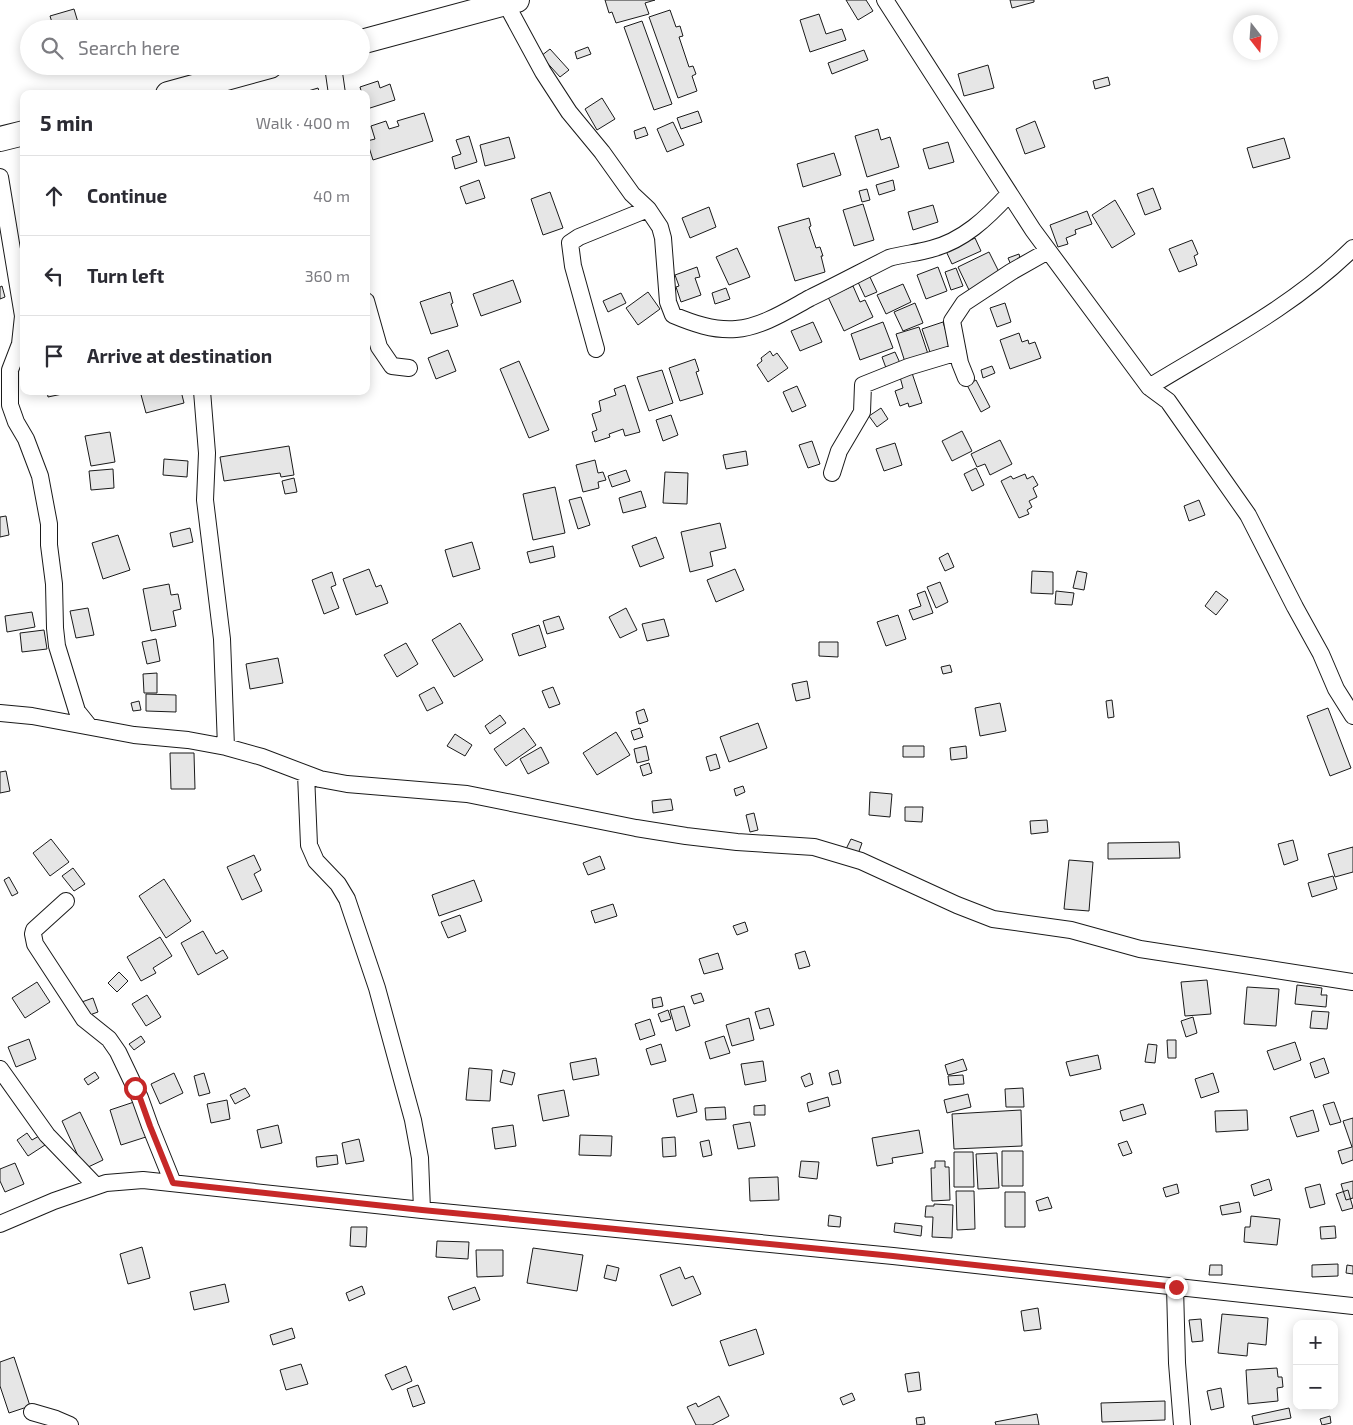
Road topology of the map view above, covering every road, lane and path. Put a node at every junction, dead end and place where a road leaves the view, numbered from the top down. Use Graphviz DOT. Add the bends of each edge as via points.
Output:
graph roads {
  1 [pos="885,0"];
  2 [pos="508,1"];
  3 [pos="370,39"];
  4 [pos="237,75"];
  5 [pos="335,75"];
  6 [pos="183,90"];
  7 [pos="337,90"];
  8 [pos="20,134"];
  9 [pos="0,139"];
  10 [pos="0,177"];
  11 [pos="1009,194"];
  12 [pos="648,208"];
  13 [pos="1353,248"];
  14 [pos="1048,251"];
  15 [pos="20,297"];
  16 [pos="370,315"];
  17 [pos="20,344"];
  18 [pos="596,349"];
  19 [pos="958,352"];
  20 [pos="409,368"];
  21 [pos="966,378"];
  22 [pos="1149,387"];
  23 [pos="202,395"];
  24 [pos="832,472"];
  25 [pos="0,713"];
  26 [pos="1353,716"];
  27 [pos="89,726"];
  28 [pos="226,747"];
  29 [pos="306,774"];
  30 [pos="66,900"];
  31 [pos="1353,982"];
  32 [pos="0,1069"];
  33 [pos="173,1183"];
  34 [pos="96,1186"];
  35 [pos="422,1210"];
  36 [pos="0,1224"];
  37 [pos="1176,1287"];
  38 [pos="1353,1306"];
  39 [pos="32,1412"];
  40 [pos="70,1425"];
  41 [pos="1182,1425"];
  1 -- 11 [label="street"];
  2 -- 3 [label="street"];
  2 -- 12 [label="street" via="543,72 570,112 632,194"];
  4 -- 6 [label="street"];
  5 -- 7 [label="street"];
  8 -- 9 [label="street"];
  10 -- 15 [label="street"];
  11 -- 12 [label="street" via="984,220 958,238 931,249 889,258 774,317 735,329 705,327 673,315 668,302 663,238"];
  11 -- 14 [label="street"];
  12 -- 18 [label="street" via="570,243 573,266"];
  13 -- 22 [label="street" via="1305,290 1265,319"];
  14 -- 19 [label="street" via="964,303 952,321"];
  14 -- 22 [label="street"];
  16 -- 20 [label="street" via="379,347 392,366"];
  17 -- 27 [label="street" via="10,370 10,405 40,476 49,524 57,646 76,711"];
  19 -- 21 [label="street"];
  19 -- 24 [label="street" via="863,385 862,412 839,451"];
  22 -- 26 [label="street" via="1168,401 1248,515 1336,689"];
  23 -- 28 [label="street" via="207,453 205,500 222,639"];
  25 -- 27 [label="street"];
  27 -- 28 [label="street"];
  28 -- 29 [label="street"];
  29 -- 31 [label="street" via="347,784 467,794 686,836 814,847 861,861 993,919 1064,929 1140,948"];
  29 -- 35 [label="street" via="309,845 316,861 338,884 347,899 377,988 413,1120 420,1158"];
  30 -- 33 [label="street" via="34,930 36,944 84,1019 109,1039 118,1052"];
  32 -- 34 [label="street" via="48,1135"];
  33 -- 34 [label="street" via="143,1180"];
  33 -- 35 [label="street"];
  34 -- 36 [label="street"];
  35 -- 37 [label="street"];
  37 -- 38 [label="street"];
  37 -- 41 [label="street"];
  39 -- 40 [label="street"];
}
